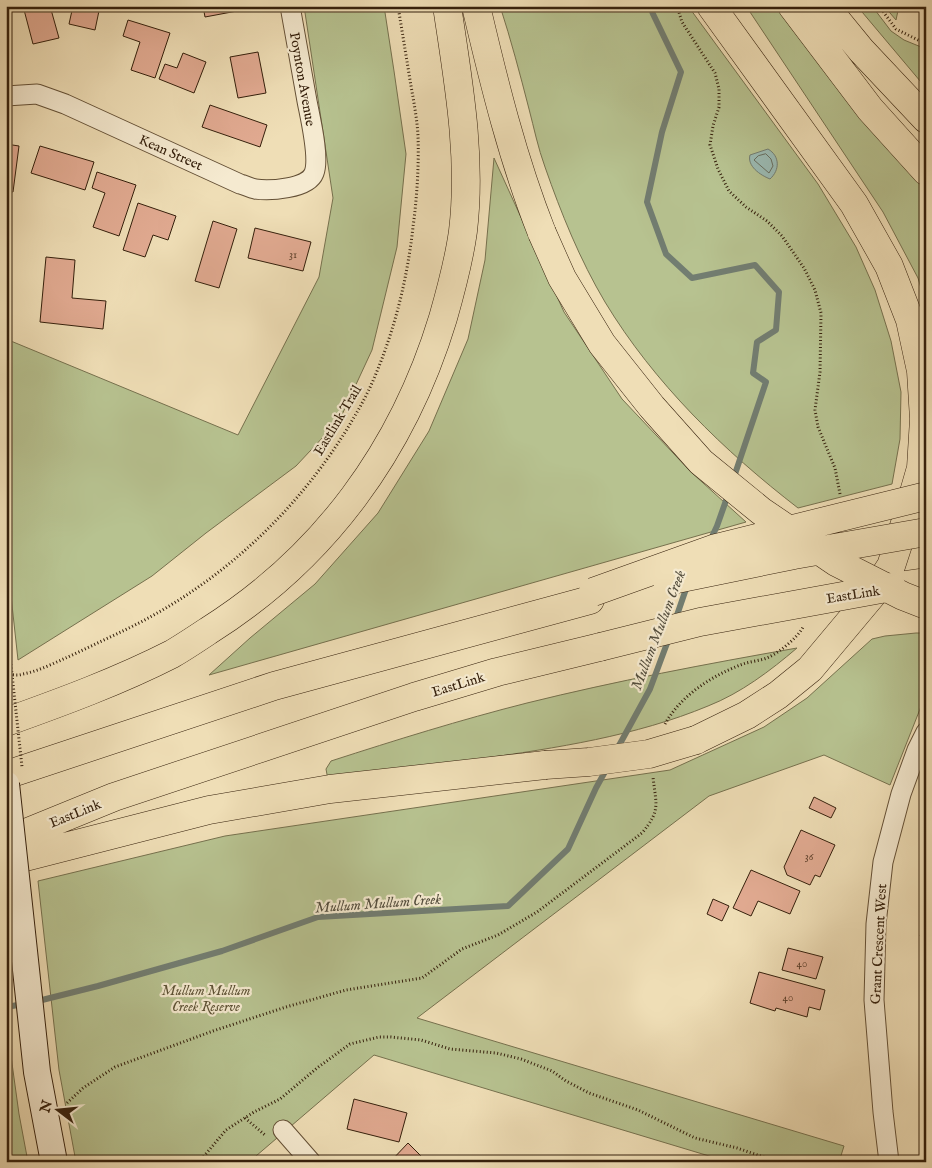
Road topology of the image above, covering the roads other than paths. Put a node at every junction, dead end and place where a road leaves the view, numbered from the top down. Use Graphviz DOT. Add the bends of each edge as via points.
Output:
graph roads {
  1 [pos="290,6"];
  2 [pos="447,6"];
  3 [pos="476,6"];
  4 [pos="711,6"];
  5 [pos="792,6"];
  6 [pos="825,6"];
  7 [pos="6,96"];
  8 [pos="926,119"];
  9 [pos="315,152"];
  10 [pos="926,171"];
  11 [pos="926,496"];
  12 [pos="926,532"];
  13 [pos="916,584"];
  14 [pos="592,596"];
  15 [pos="926,605"];
  16 [pos="6,722"];
  17 [pos="926,732"];
  18 [pos="6,775"];
  19 [pos="6,784"];
  20 [pos="6,841"];
  21 [pos="6,862"];
  22 [pos="283,1130"];
  23 [pos="54,1162"];
  24 [pos="310,1162"];
  25 [pos="889,1162"];
  1 -- 9 [label="street, Poynton Avenue"];
  2 -- 16 [label="highway" via="464,119 463,231 451,290 432,355 404,418 370,475 330,528 286,574 234,614 172,654"];
  3 -- 15 [label="highway, bridge" via="496,92 526,193 562,278 602,344 701,462 761,511 836,562"];
  4 -- 21 [label="highway, bridge" via="854,204 889,266 910,320 921,371 924,419 921,468 891,566 872,595 810,669 747,715 696,740 649,754 330,789 209,810"];
  5 -- 10 [label="highway" via="870,109"];
  6 -- 8 [label="highway"];
  7 -- 9 [label="street, Kean Street" via="37,94 66,104 255,189 273,190 306,182 314,173"];
  11 -- 14 [label="highway, bridge" via="716,548"];
  12 -- 14 [label="highway, bridge"];
  13 -- 20 [label="highway, EastLink, bridge" via="700,622 498,672 114,797"];
  14 -- 18 [label="highway" via="274,686"];
  17 -- 25 [label="street, Grant Crescent West" via="900,794 883,862 876,924 874,1000"];
  19 -- 23 [label="main road, bridge" via="37,1072"];
  22 -- 24 [label="street"];
}
